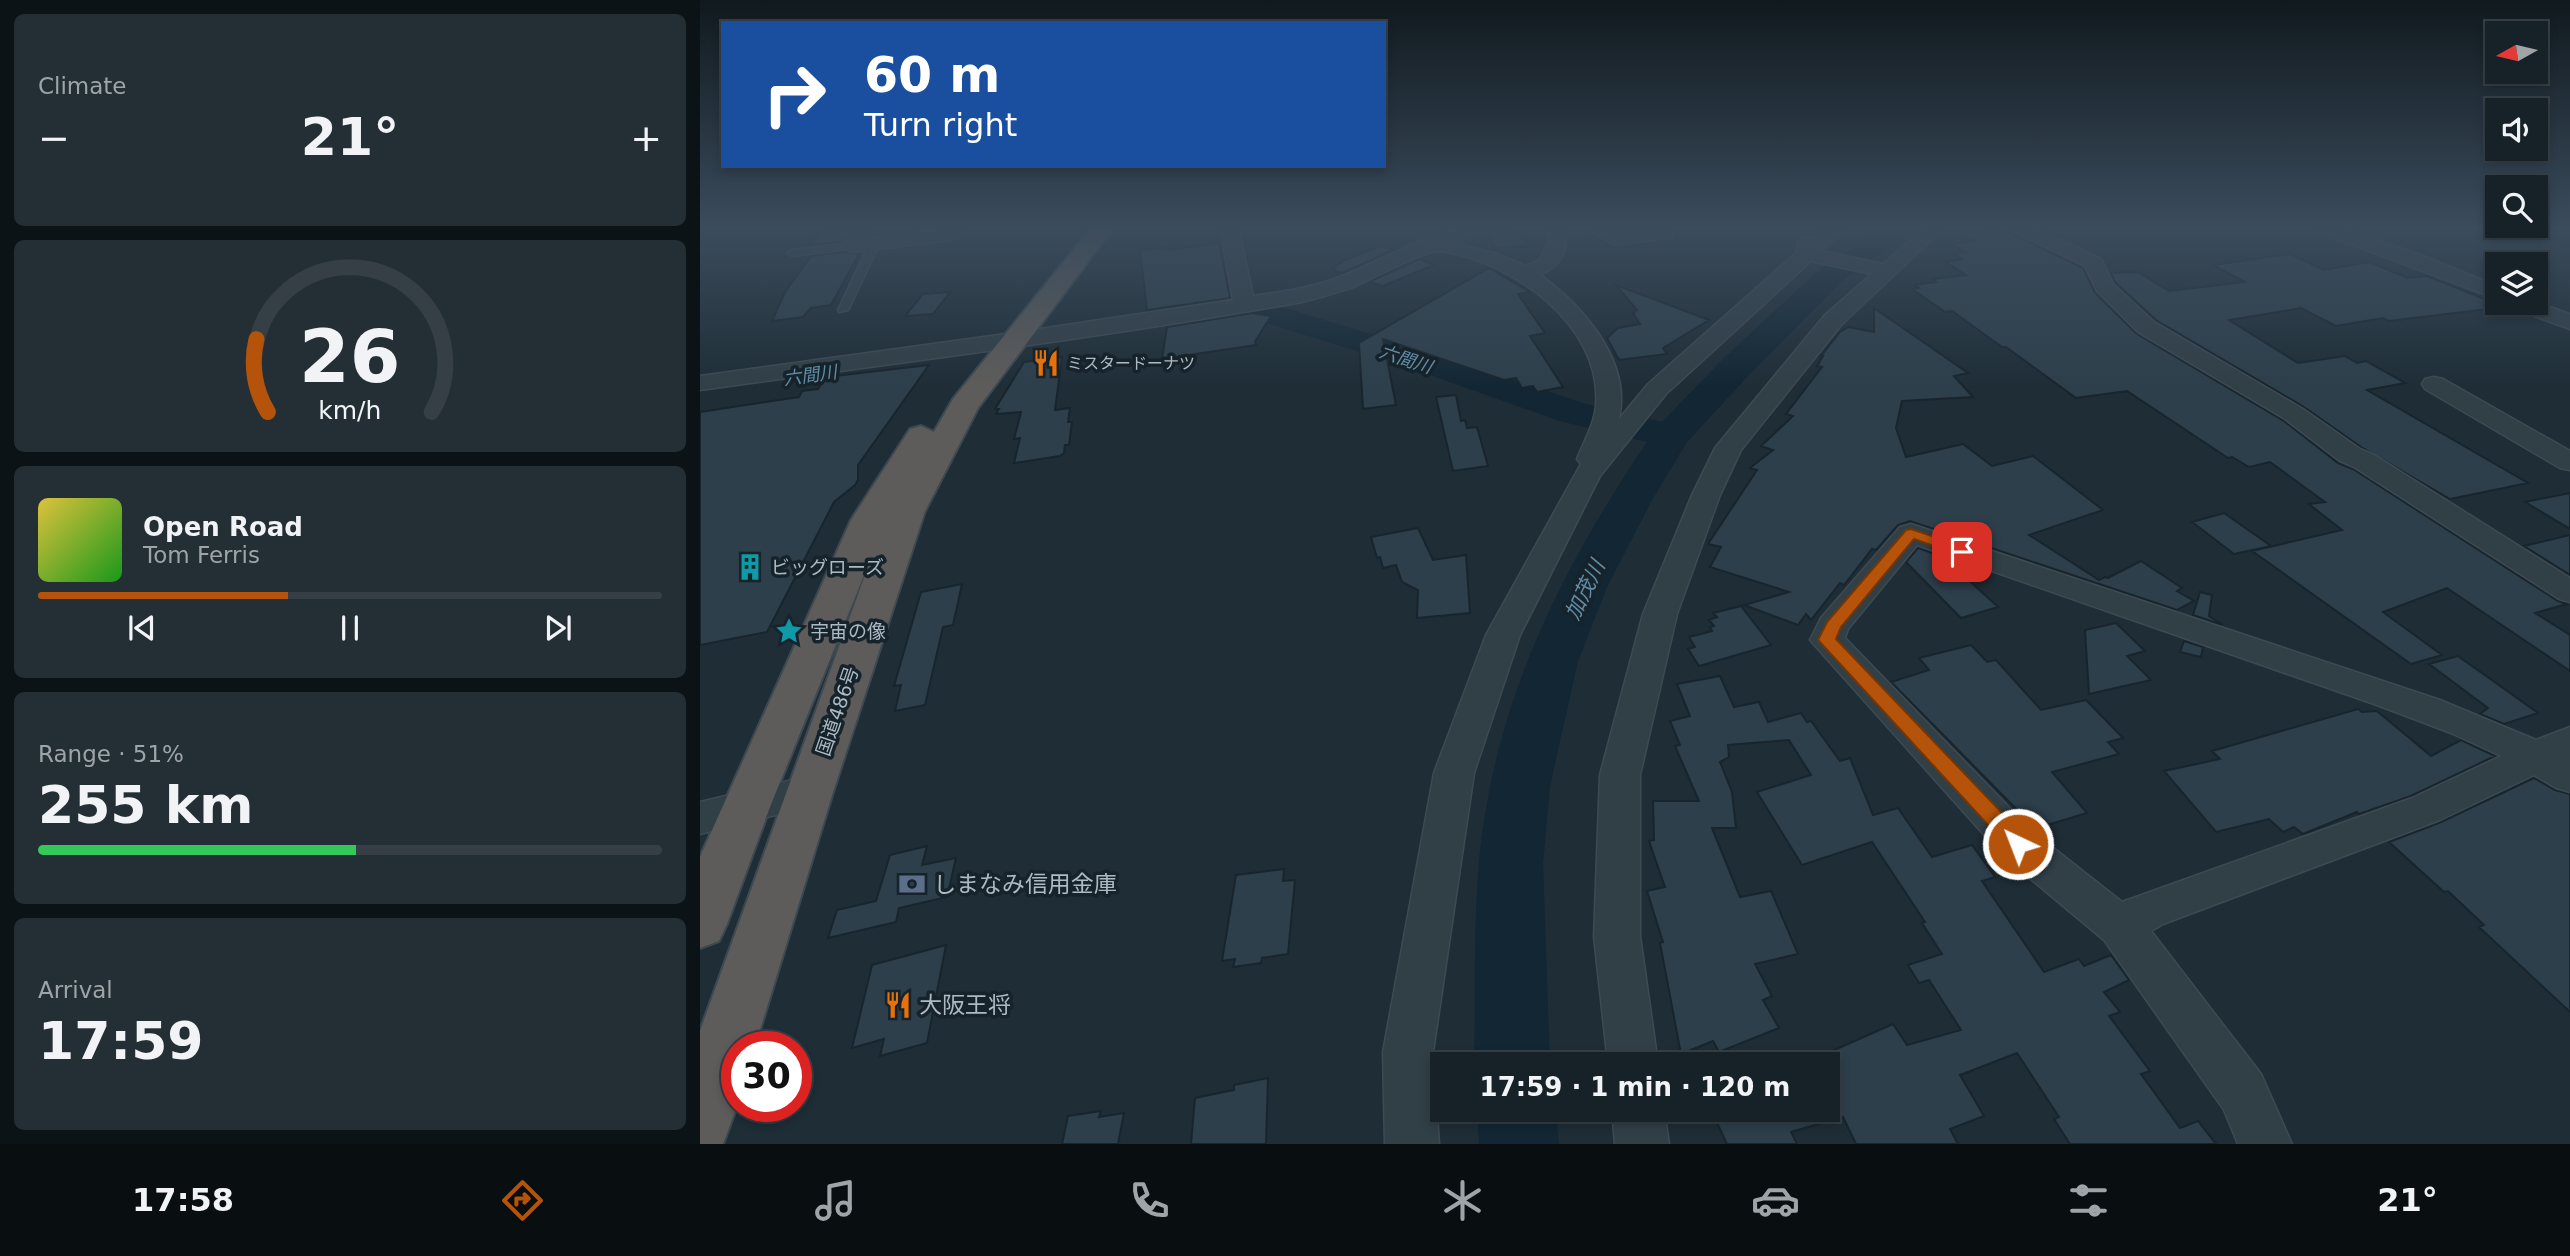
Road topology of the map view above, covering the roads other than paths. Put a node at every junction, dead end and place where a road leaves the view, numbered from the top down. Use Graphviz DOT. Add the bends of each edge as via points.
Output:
graph roads {
  1 [pos="854,280"];
  2 [pos="1046,280"];
  3 [pos="1055,280"];
  4 [pos="1240,280"];
  5 [pos="1350,280"];
  6 [pos="1533,280"];
  7 [pos="1770,280"];
  8 [pos="1876,280"];
  9 [pos="2102,280"];
  10 [pos="2466,280"];
  11 [pos="2485,288"];
  12 [pos="1244,303"];
  13 [pos="843,310"];
  14 [pos="2548,314"];
  15 [pos="2570,322"];
  16 [pos="1002,341"];
  17 [pos="700,383"];
  18 [pos="2434,384"];
  19 [pos="2570,462"];
  20 [pos="1587,474"];
  21 [pos="2570,592"];
  22 [pos="2559,758"];
  23 [pos="809,792"];
  24 [pos="745,807"];
  25 [pos="700,818"];
  26 [pos="700,924"];
  27 [pos="2120,926"];
  28 [pos="1632,1052"];
  29 [pos="700,1121"];
  30 [pos="1639,1122"];
  31 [pos="1412,1144"];
  32 [pos="1642,1144"];
  33 [pos="2265,1144"];
  1 -- 13 [label="lane"];
  2 -- 16 [label="highway, 国道486号"];
  3 -- 16 [label="highway, 国道486号"];
  4 -- 12 [label="street"];
  5 -- 12 [label="street" via="1304,295"];
  6 -- 20 [label="street" via="1557,298 1581,325 1605,374 1609,402"];
  7 -- 20 [label="street" via="1657,389"];
  8 -- 28 [label="street" via="1833,320 1728,448 1660,614 1620,775 1617,936"];
  9 -- 21 [label="street" via="2146,327 2294,414 2350,455"];
  10 -- 11 [label="street"];
  12 -- 16 [label="street"];
  14 -- 15 [label="street"];
  16 -- 17 [label="street"];
  16 -- 23 [label="highway, 国道486号" via="907,511"];
  16 -- 24 [label="highway, 国道486号" via="937,410 869,520"];
  18 -- 19 [label="street"];
  20 -- 31 [label="street" via="1503,635 1454,773 1408,1052"];
  22 -- 27 [label="street" via="2147,910"];
  22 -- 27 [label="street" via="2453,717 2065,589 1911,533 1833,625 1827,640 2018,844"];
  23 -- 24 [label="street"];
  23 -- 29 [label="highway, 国道486号"];
  24 -- 25 [label="street"];
  24 -- 26 [label="highway, 国道486号"];
  27 -- 33 [label="street" via="2243,1092"];
  30 -- 32 [label="street"];
}
